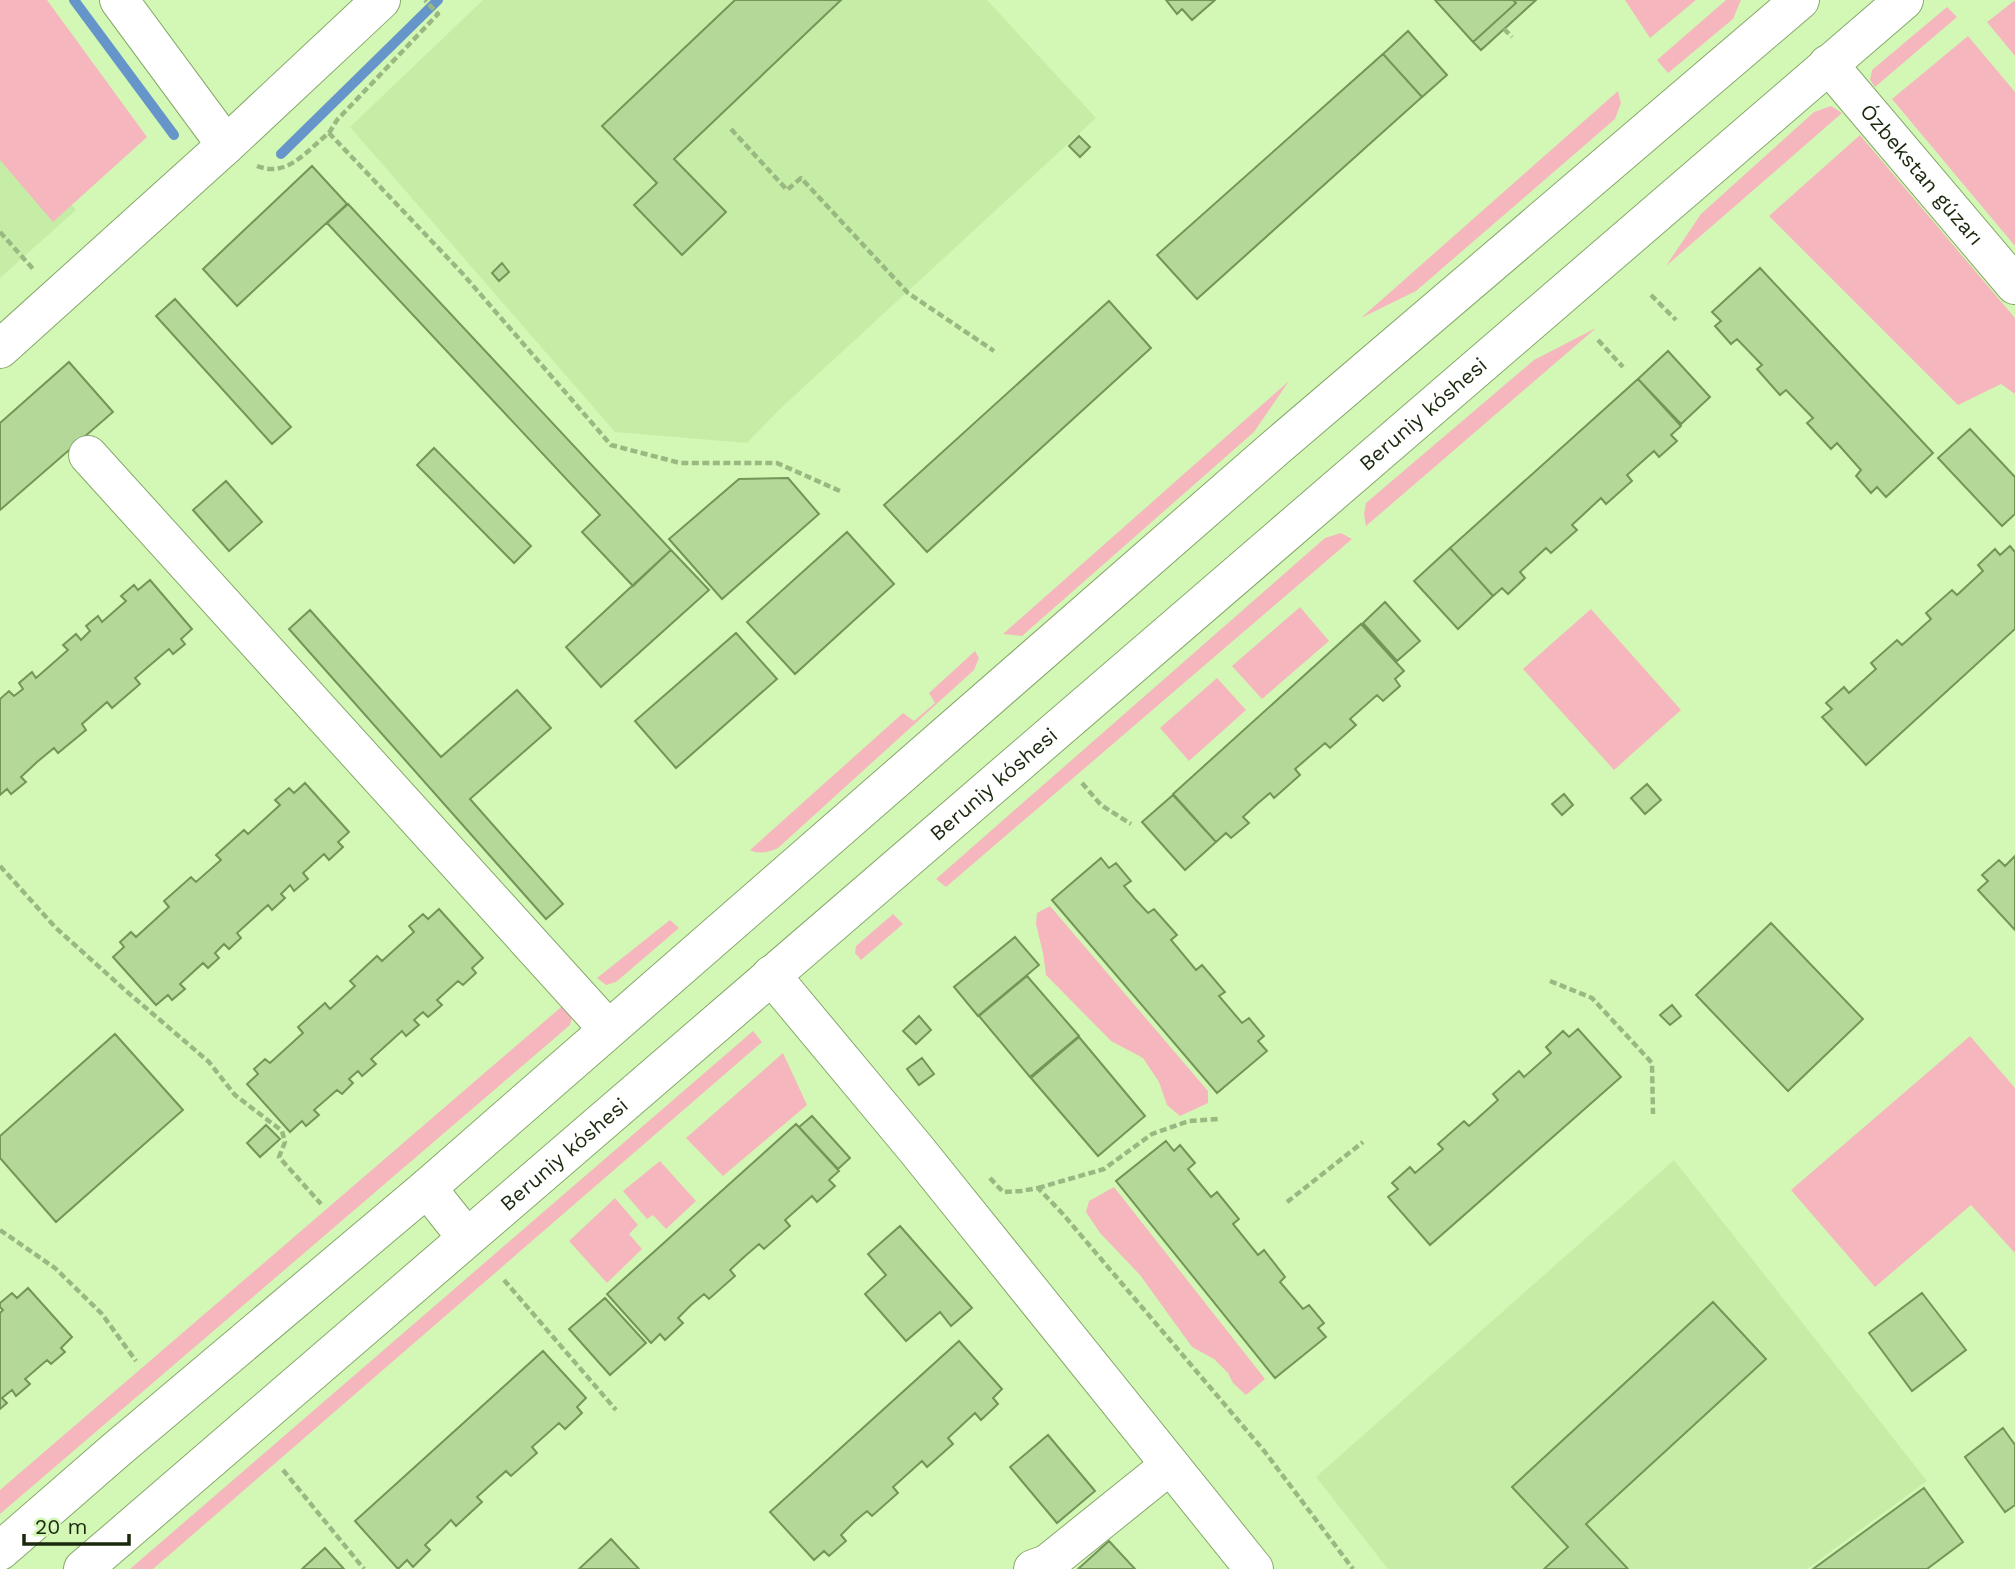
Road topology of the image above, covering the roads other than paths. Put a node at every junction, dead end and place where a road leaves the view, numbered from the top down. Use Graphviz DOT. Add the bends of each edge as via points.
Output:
graph roads {
  1 [pos="119,0"];
  2 [pos="381,0"];
  3 [pos="1904,0"];
  4 [pos="1783,5"];
  5 [pos="1828,64"];
  6 [pos="226,145"];
  7 [pos="2015,285"];
  8 [pos="0,349"];
  9 [pos="88,455"];
  10 [pos="771,975"];
  11 [pos="608,1029"];
  12 [pos="427,1188"];
  13 [pos="466,1237"];
  14 [pos="1170,1465"];
  15 [pos="0,1550"];
  16 [pos="83,1569"];
  17 [pos="1033,1569"];
  18 [pos="1254,1569"];
  1 -- 6 [label="main road"];
  2 -- 6 [label="main road"];
  3 -- 5 [label="main road, Beruniy kóshesi"];
  4 -- 11 [label="main road"];
  5 -- 7 [label="main road, Ózbekstan gúzarı"];
  5 -- 10 [label="main road, Beruniy kóshesi"];
  6 -- 8 [label="main road"];
  9 -- 11 [label="main road"];
  10 -- 13 [label="main road, Beruniy kóshesi"];
  10 -- 14 [label="main road"];
  11 -- 12 [label="main road"];
  12 -- 13 [label="main road"];
  12 -- 15 [label="main road"];
  13 -- 16 [label="main road, Beruniy kóshesi"];
  14 -- 17 [label="main road" via="1047,1564"];
  14 -- 18 [label="main road"];
}
